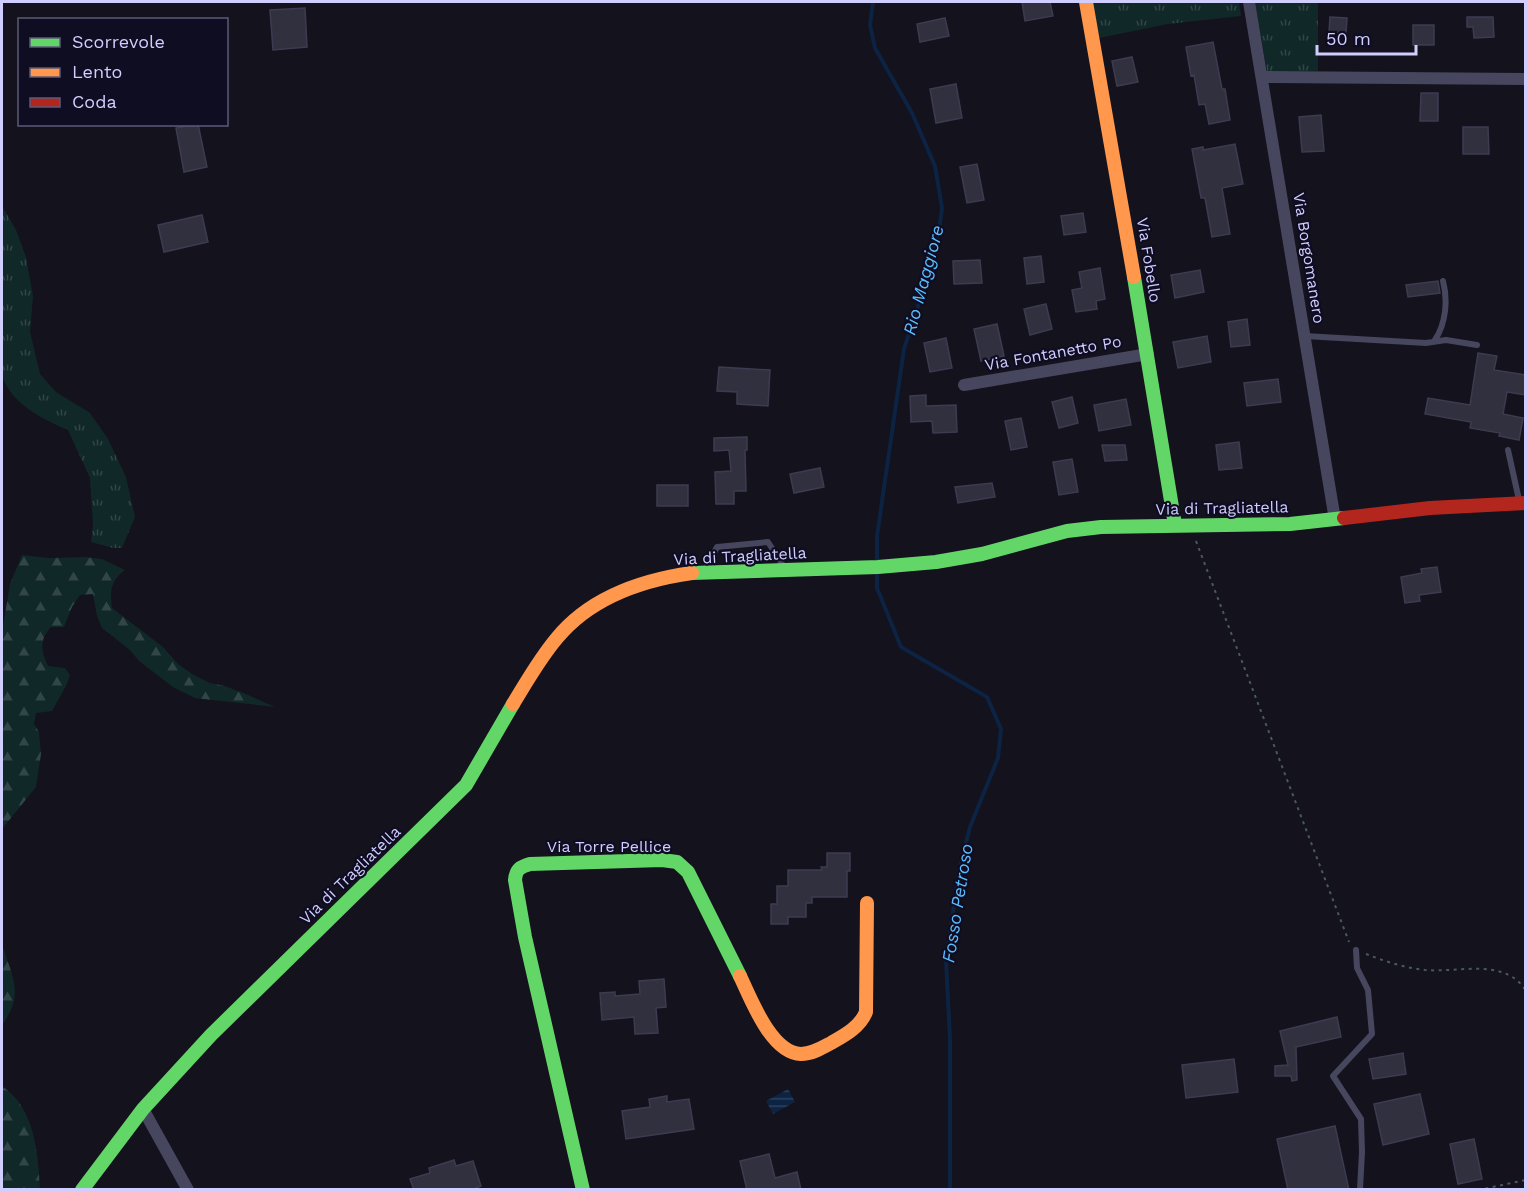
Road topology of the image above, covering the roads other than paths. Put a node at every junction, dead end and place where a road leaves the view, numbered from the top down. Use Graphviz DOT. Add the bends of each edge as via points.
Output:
graph roads {
  1 [pos="1086,2"];
  2 [pos="1249,2"];
  3 [pos="1262,77"];
  4 [pos="1526,79"];
  5 [pos="1443,281"];
  6 [pos="1305,336"];
  7 [pos="1434,340"];
  8 [pos="1477,345"];
  9 [pos="1148,354"];
  10 [pos="964,385"];
  11 [pos="1508,450"];
  12 [pos="1523,503"];
  13 [pos="1335,520"];
  14 [pos="1183,525"];
  15 [pos="786,569"];
  16 [pos="705,571"];
  17 [pos="867,903"];
  18 [pos="1356,950"];
  19 [pos="143,1109"];
  20 [pos="1360,1189"];
  21 [pos="82,1190"];
  22 [pos="188,1190"];
  23 [pos="583,1190"];
  1 -- 9 [label="street, Via Fobello"];
  2 -- 3 [label="street, Via Borgomanero"];
  3 -- 4 [label="street"];
  3 -- 6 [label="street, Via Borgomanero"];
  5 -- 7 [label="lane" via="1444,316"];
  6 -- 7 [label="lane" via="1426,343"];
  6 -- 13 [label="street, Via Borgomanero"];
  7 -- 8 [label="lane"];
  9 -- 10 [label="street, Via Fontanetto Po"];
  9 -- 14 [label="street, Via Fobello"];
  11 -- 12 [label="lane"];
  12 -- 13 [label="street, Via di Tragliatella" via="1430,508"];
  13 -- 14 [label="street, Via di Tragliatella"];
  14 -- 15 [label="street, Via di Tragliatella" via="1075,530 936,562"];
  15 -- 16 [label="street, Via di Tragliatella"];
  15 -- 16 [label="lane" via="768,542 717,547"];
  16 -- 19 [label="street, Via di Tragliatella" via="634,585 580,616 558,636 536,665 466,786 287,958"];
  17 -- 23 [label="street, Via Torre Pellice" via="865,1016 857,1026 820,1050 801,1054 783,1048 765,1026 682,864 653,860 520,867 515,880 525,937"];
  18 -- 20 [label="lane" via="1357,968 1368,990 1372,1034 1333,1076 1361,1119"];
  19 -- 21 [label="street, Via di Tragliatella"];
  19 -- 22 [label="street"];
}
